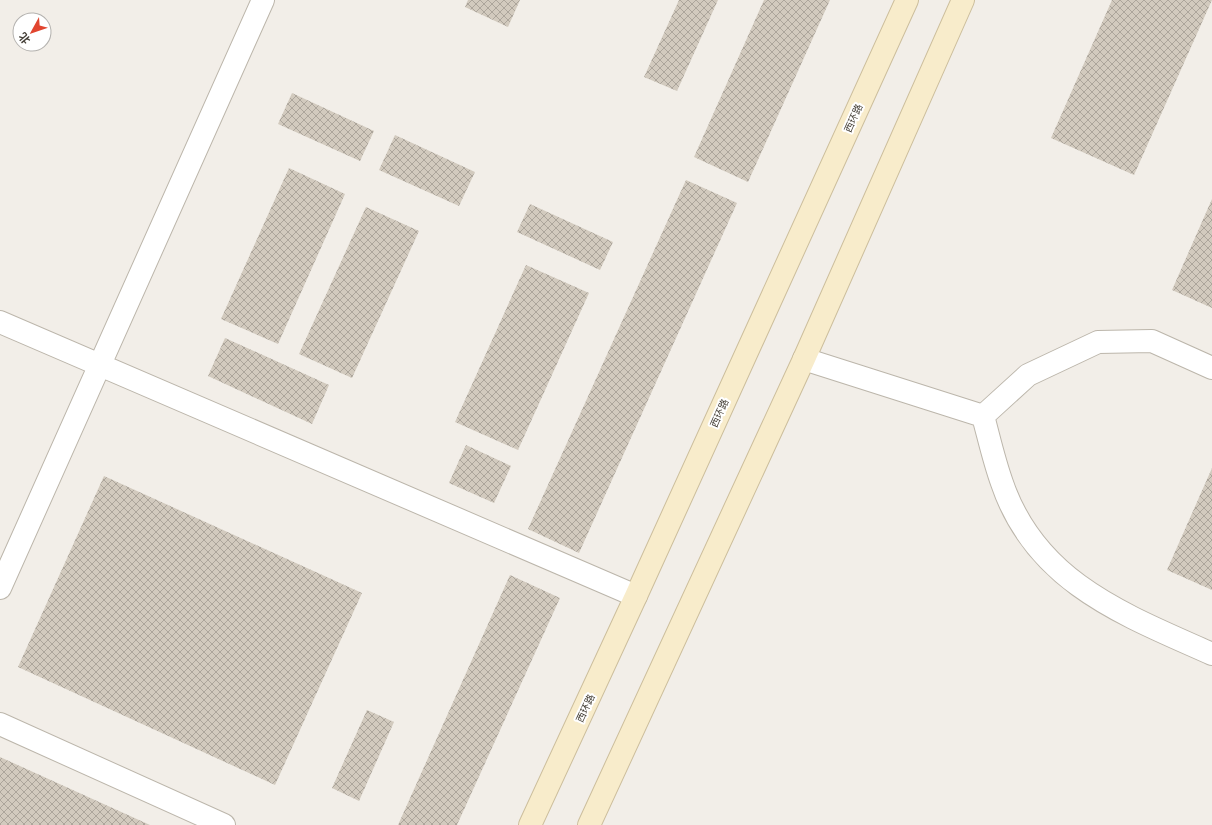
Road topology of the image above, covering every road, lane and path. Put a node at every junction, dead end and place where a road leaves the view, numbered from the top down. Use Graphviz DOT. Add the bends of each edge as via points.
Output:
graph roads {
  1 [pos="263,0"];
  2 [pos="906,0"];
  3 [pos="964,0"];
  4 [pos="0,322"];
  5 [pos="804,359"];
  6 [pos="100,365"];
  7 [pos="1212,368"];
  8 [pos="983,416"];
  9 [pos="0,588"];
  10 [pos="636,596"];
  11 [pos="1212,654"];
  12 [pos="0,724"];
  13 [pos="224,825"];
  14 [pos="530,825"];
  15 [pos="588,825"];
  1 -- 6 [label="street"];
  2 -- 10 [label="main road, 西环路"];
  3 -- 5 [label="main road"];
  4 -- 6 [label="street"];
  5 -- 8 [label="street"];
  5 -- 15 [label="main road"];
  6 -- 9 [label="street"];
  6 -- 10 [label="street"];
  7 -- 8 [label="street" via="1152,341 1098,342 1028,375"];
  8 -- 11 [label="street" via="1002,484 1012,506 1034,541 1053,564 1070,580 1109,607"];
  10 -- 14 [label="main road, 西环路"];
  12 -- 13 [label="street"];
}
